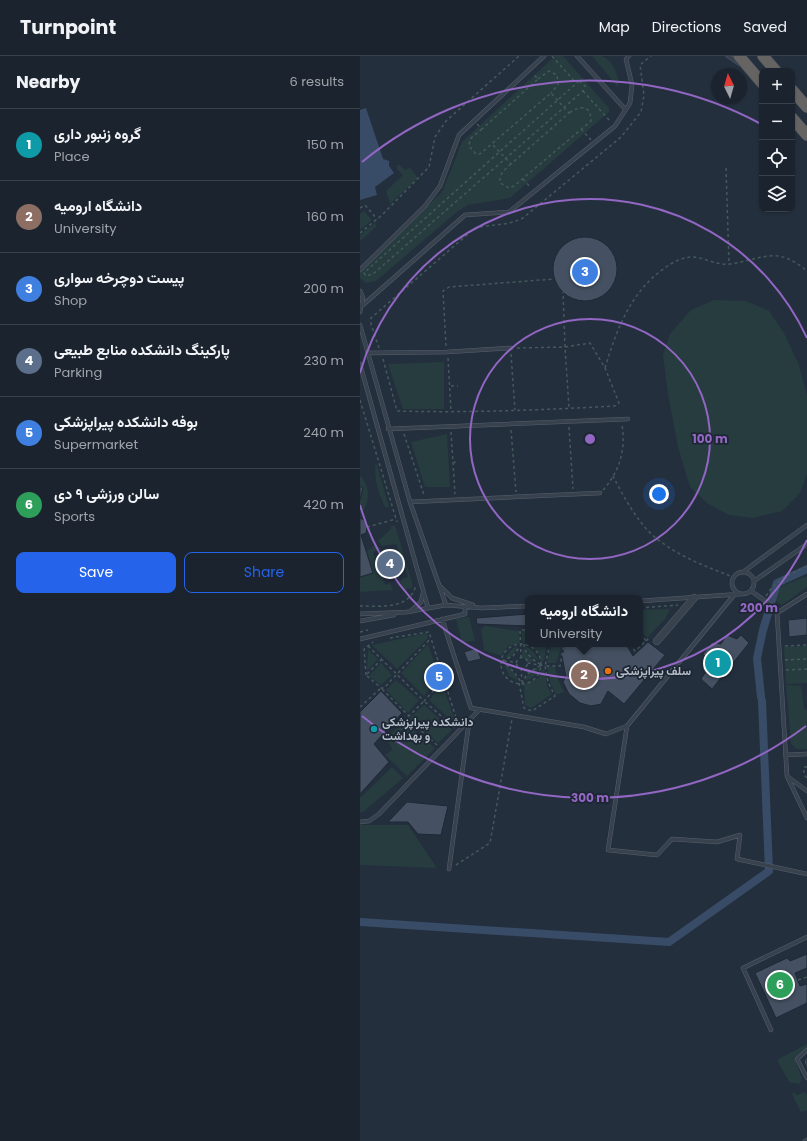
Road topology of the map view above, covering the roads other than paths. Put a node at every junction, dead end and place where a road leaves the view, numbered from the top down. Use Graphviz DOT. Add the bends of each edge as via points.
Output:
graph roads {
  1 [pos="544,56"];
  2 [pos="577,56"];
  3 [pos="728,56"];
  4 [pos="739,56"];
  5 [pos="763,56"];
  6 [pos="626,57"];
  7 [pos="773,68"];
  8 [pos="754,74"];
  9 [pos="759,80"];
  10 [pos="795,93"];
  11 [pos="807,107"];
  12 [pos="625,110"];
  13 [pos="795,121"];
  14 [pos="807,135"];
  15 [pos="360,270"];
  16 [pos="360,290"];
  17 [pos="363,304"];
  18 [pos="360,312"];
  19 [pos="360,325"];
  20 [pos="510,348"];
  21 [pos="368,353"];
  22 [pos="360,364"];
  23 [pos="628,419"];
  24 [pos="388,429"];
  25 [pos="600,493"];
  26 [pos="410,502"];
  27 [pos="807,525"];
  28 [pos="807,544"];
  29 [pos="742,572"];
  30 [pos="754,581"];
  31 [pos="439,584"];
  32 [pos="423,589"];
  33 [pos="751,591"];
  34 [pos="741,594"];
  35 [pos="807,594"];
  36 [pos="734,595"];
  37 [pos="694,598"];
  38 [pos="643,601"];
  39 [pos="446,605"];
  40 [pos="525,606"];
  41 [pos="465,607"];
  42 [pos="428,608"];
  43 [pos="482,608"];
  44 [pos="407,612"];
  45 [pos="776,613"];
  46 [pos="360,614"];
  47 [pos="442,619"];
  48 [pos="360,621"];
  49 [pos="360,639"];
  50 [pos="657,641"];
  51 [pos="480,710"];
  52 [pos="469,721"];
  53 [pos="627,726"];
  54 [pos="807,754"];
  55 [pos="785,755"];
  56 [pos="788,776"];
  57 [pos="807,791"];
  58 [pos="807,818"];
  59 [pos="360,822"];
  60 [pos="449,869"];
  61 [pos="807,874"];
  62 [pos="807,937"];
  63 [pos="772,1030"];
  64 [pos="807,1050"];
  65 [pos="807,1078"];
  1 -- 15 [label="lane" via="459,135 440,186 425,206"];
  2 -- 12 [label="lane"];
  3 -- 8 [label="lane"];
  4 -- 8 [label="highway"];
  5 -- 7 [label="highway"];
  6 -- 12 [label="lane" via="632,85 630,103"];
  8 -- 9 [label="highway"];
  10 -- 11 [label="highway"];
  12 -- 17 [label="lane" via="615,126 509,212 465,215"];
  13 -- 14 [label="highway"];
  16 -- 17 [label="lane" via="364,298"];
  17 -- 18 [label="lane"];
  19 -- 21 [label="lane"];
  20 -- 21 [label="lane"];
  21 -- 24 [label="lane"];
  22 -- 32 [label="lane"];
  23 -- 24 [label="lane"];
  24 -- 26 [label="lane"];
  25 -- 26 [label="lane"];
  26 -- 31 [label="lane"];
  27 -- 29 [label="lane"];
  28 -- 30 [label="lane"];
  29 -- 30 [label="lane" via="748,573"];
  29 -- 34 [label="lane" via="734,577 733,588"];
  30 -- 33 [label="lane"];
  31 -- 39 [label="lane"];
  31 -- 43 [label="lane" via="452,598"];
  32 -- 42 [label="lane"];
  32 -- 44 [label="lane" via="421,602"];
  33 -- 34 [label="lane"];
  33 -- 45 [label="lane" via="774,607"];
  34 -- 36 [label="lane"];
  35 -- 45 [label="lane"];
  36 -- 37 [label="lane"];
  36 -- 53 [label="lane"];
  37 -- 38 [label="lane"];
  37 -- 50 [label="street"];
  39 -- 41 [label="lane"];
  39 -- 42 [label="lane"];
  40 -- 43 [label="lane"];
  41 -- 43 [label="lane"];
  41 -- 47 [label="lane" via="465,614"];
  42 -- 44 [label="lane"];
  44 -- 46 [label="lane"];
  44 -- 48 [label="lane"];
  45 -- 55 [label="lane"];
  47 -- 49 [label="lane" via="419,627"];
  47 -- 51 [label="lane" via="471,708"];
  51 -- 52 [label="lane"];
  51 -- 53 [label="lane" via="606,734"];
  52 -- 59 [label="lane" via="379,814"];
  52 -- 60 [label="lane"];
  53 -- 61 [label="lane" via="608,850 657,855 672,839 718,842 740,835 737,859"];
  54 -- 55 [label="lane"];
  55 -- 56 [label="lane"];
  56 -- 57 [label="lane"];
  56 -- 58 [label="lane"];
  62 -- 63 [label="lane" via="743,968"];
  64 -- 65 [label="lane" via="797,1059"];
}
